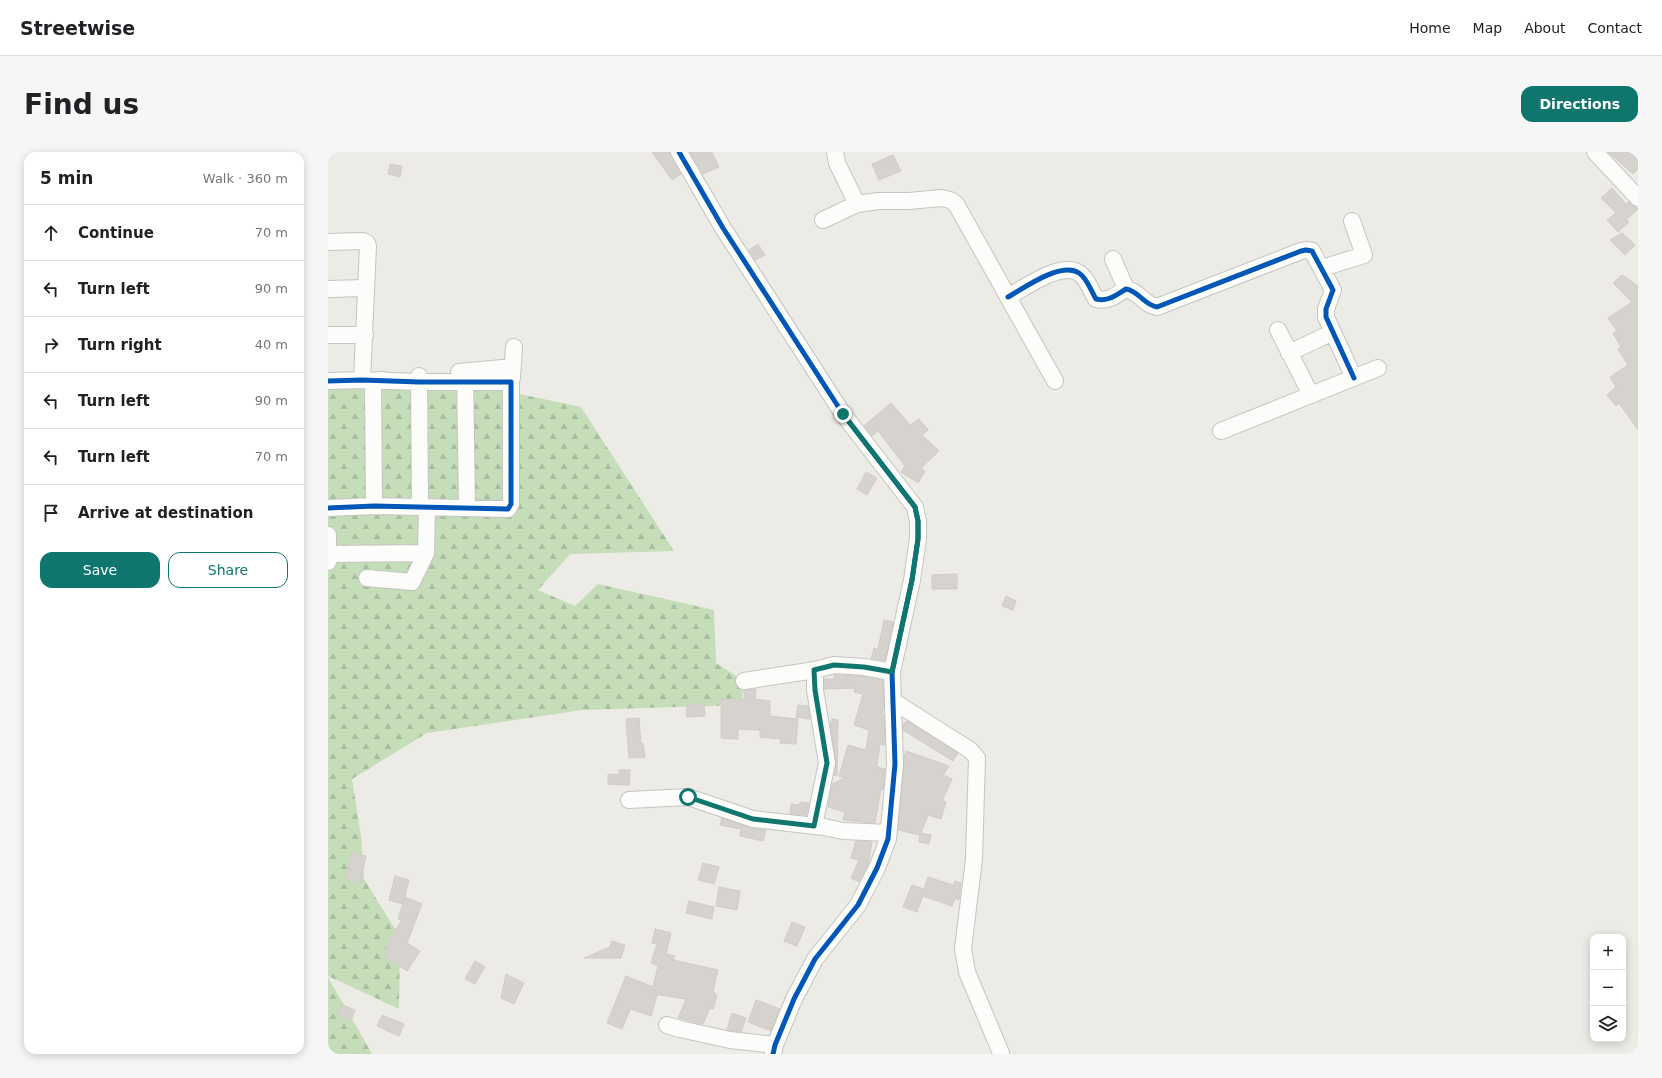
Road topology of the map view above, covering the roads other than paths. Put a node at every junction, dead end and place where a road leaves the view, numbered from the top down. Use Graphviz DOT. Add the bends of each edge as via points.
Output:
graph roads {
  1 [pos="679,152"];
  2 [pos="835,152"];
  3 [pos="1595,152"];
  4 [pos="1638,198"];
  5 [pos="857,204"];
  6 [pos="823,220"];
  7 [pos="1352,221"];
  8 [pos="328,242"];
  9 [pos="1113,258"];
  10 [pos="1322,268"];
  11 [pos="328,288"];
  12 [pos="366,288"];
  13 [pos="1126,289"];
  14 [pos="1008,297"];
  15 [pos="1278,330"];
  16 [pos="1333,332"];
  17 [pos="328,335"];
  18 [pos="365,335"];
  19 [pos="514,348"];
  20 [pos="1289,353"];
  21 [pos="1378,368"];
  22 [pos="512,375"];
  23 [pos="465,377"];
  24 [pos="1354,378"];
  25 [pos="419,379"];
  26 [pos="368,380"];
  27 [pos="328,381"];
  28 [pos="1055,381"];
  29 [pos="1310,396"];
  30 [pos="1220,431"];
  31 [pos="374,506"];
  32 [pos="424,507"];
  33 [pos="328,508"];
  34 [pos="467,508"];
  35 [pos="328,535"];
  36 [pos="426,553"];
  37 [pos="328,558"];
  38 [pos="367,578"];
  39 [pos="814,670"];
  40 [pos="892,672"];
  41 [pos="744,681"];
  42 [pos="893,701"];
  43 [pos="629,800"];
  44 [pos="814,826"];
  45 [pos="889,833"];
  46 [pos="667,1025"];
  47 [pos="774,1049"];
  48 [pos="1001,1053"];
  1 -- 40 [label="street" via="723,228 843,414 915,507 918,539"];
  2 -- 5 [label="street" via="837,163"];
  3 -- 4 [label="street"];
  5 -- 6 [label="street"];
  5 -- 14 [label="street" via="941,198 950,200 956,204"];
  7 -- 10 [label="street" via="1364,254"];
  8 -- 12 [label="street" via="367,243"];
  9 -- 13 [label="street"];
  10 -- 13 [label="street" via="1312,251 1301,251 1156,306 1151,306 1133,290"];
  10 -- 16 [label="street" via="1333,290 1326,309 1326,317"];
  11 -- 12 [label="street"];
  12 -- 18 [label="street"];
  13 -- 14 [label="street" via="1103,301 1096,299 1084,278 1068,269 1058,271"];
  14 -- 28 [label="street"];
  15 -- 20 [label="street"];
  16 -- 20 [label="street"];
  16 -- 24 [label="street"];
  17 -- 18 [label="street"];
  18 -- 26 [label="street"];
  19 -- 22 [label="street"];
  20 -- 29 [label="street"];
  21 -- 24 [label="street"];
  22 -- 23 [label="street"];
  22 -- 34 [label="street" via="511,504 508,508"];
  23 -- 25 [label="street"];
  23 -- 34 [label="street"];
  24 -- 29 [label="street"];
  25 -- 26 [label="street"];
  25 -- 32 [label="street"];
  26 -- 27 [label="street"];
  26 -- 31 [label="street"];
  29 -- 30 [label="street"];
  31 -- 32 [label="street"];
  31 -- 33 [label="street"];
  32 -- 34 [label="street"];
  32 -- 36 [label="street"];
  35 -- 37 [label="street"];
  36 -- 37 [label="street"];
  36 -- 38 [label="street" via="412,582"];
  39 -- 40 [label="street" via="834,665"];
  39 -- 41 [label="street"];
  39 -- 44 [label="street" via="827,763"];
  40 -- 42 [label="street"];
  42 -- 45 [label="street" via="896,764"];
  42 -- 48 [label="street" via="970,750 977,758 974,859 963,949 967,972"];
  43 -- 44 [label="street" via="688,797 753,819"];
  44 -- 45 [label="street" via="843,831"];
  45 -- 47 [label="street" via="878,868 858,905 815,959 794,999"];
  46 -- 47 [label="street"];
}
